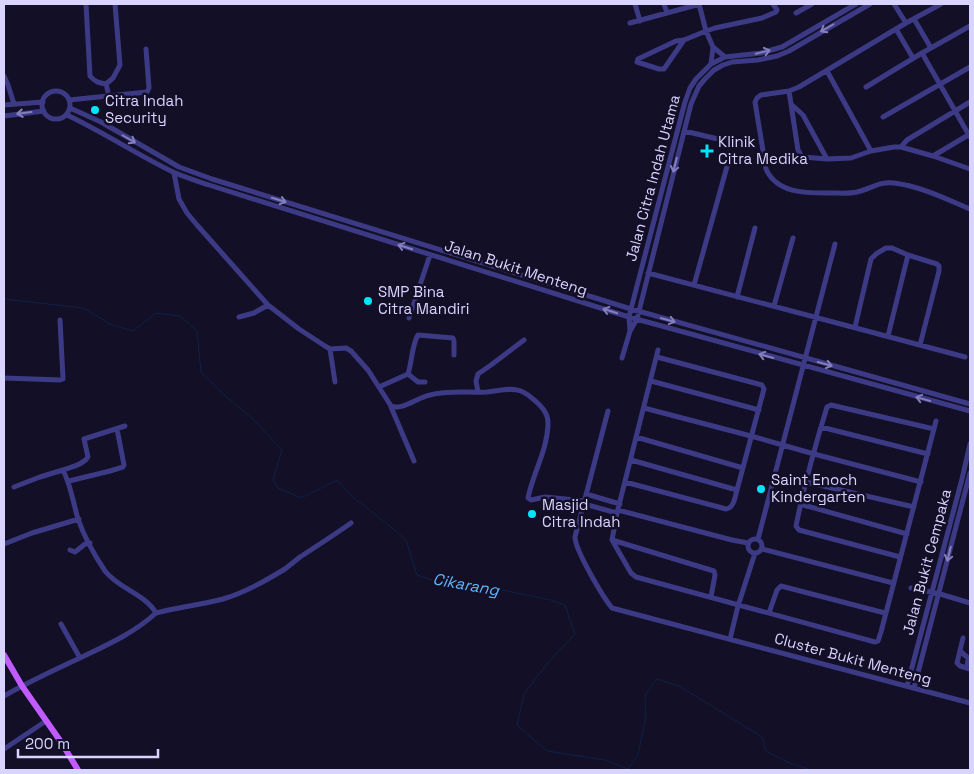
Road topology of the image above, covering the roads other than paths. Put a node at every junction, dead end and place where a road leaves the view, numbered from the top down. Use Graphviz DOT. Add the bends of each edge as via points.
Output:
graph roads {
  1 [pos="86,4"];
  2 [pos="115,4"];
  3 [pos="635,4"];
  4 [pos="664,4"];
  5 [pos="696,4"];
  6 [pos="773,4"];
  7 [pos="812,4"];
  8 [pos="856,4"];
  9 [pos="870,4"];
  10 [pos="894,4"];
  11 [pos="941,4"];
  12 [pos="802,6"];
  13 [pos="667,13"];
  14 [pos="796,13"];
  15 [pos="914,19"];
  16 [pos="640,20"];
  17 [pos="630,23"];
  18 [pos="906,23"];
  19 [pos="970,26"];
  20 [pos="896,30"];
  21 [pos="706,31"];
  22 [pos="684,40"];
  23 [pos="713,47"];
  24 [pos="931,48"];
  25 [pos="146,49"];
  26 [pos="922,53"];
  27 [pos="725,57"];
  28 [pos="913,58"];
  29 [pos="711,64"];
  30 [pos="970,67"];
  31 [pos="827,71"];
  32 [pos="4,76"];
  33 [pos="106,84"];
  34 [pos="940,84"];
  35 [pos="866,87"];
  36 [pos="789,91"];
  37 [pos="109,96"];
  38 [pos="69,100"];
  39 [pos="43,102"];
  40 [pos="970,102"];
  41 [pos="688,103"];
  42 [pos="14,104"];
  43 [pos="4,105"];
  44 [pos="792,105"];
  45 [pos="70,108"];
  46 [pos="44,111"];
  47 [pos="955,111"];
  48 [pos="67,115"];
  49 [pos="4,116"];
  50 [pos="883,117"];
  51 [pos="684,131"];
  52 [pos="970,135"];
  53 [pos="718,139"];
  54 [pos="901,147"];
  55 [pos="871,151"];
  56 [pos="933,156"];
  57 [pos="826,159"];
  58 [pos="728,163"];
  59 [pos="970,169"];
  60 [pos="174,173"];
  61 [pos="970,209"];
  62 [pos="755,228"];
  63 [pos="793,238"];
  64 [pos="835,244"];
  65 [pos="430,254"];
  66 [pos="908,255"];
  67 [pos="648,273"];
  68 [pos="694,285"];
  69 [pos="737,297"];
  70 [pos="268,305"];
  71 [pos="774,306"];
  72 [pos="631,309"];
  73 [pos="639,312"];
  74 [pos="239,317"];
  75 [pos="629,317"];
  76 [pos="816,317"];
  77 [pos="410,318"];
  78 [pos="637,319"];
  79 [pos="60,320"];
  80 [pos="855,327"];
  81 [pos="630,331"];
  82 [pos="888,336"];
  83 [pos="524,340"];
  84 [pos="920,345"];
  85 [pos="330,348"];
  86 [pos="658,350"];
  87 [pos="454,355"];
  88 [pos="657,357"];
  89 [pos="965,357"];
  90 [pos="622,358"];
  91 [pos="806,358"];
  92 [pos="804,366"];
  93 [pos="408,374"];
  94 [pos="4,378"];
  95 [pos="651,381"];
  96 [pos="335,382"];
  97 [pos="425,382"];
  98 [pos="379,387"];
  99 [pos="478,392"];
  100 [pos="970,404"];
  101 [pos="391,406"];
  102 [pos="644,408"];
  103 [pos="759,410"];
  104 [pos="608,411"];
  105 [pos="970,411"];
  106 [pos="936,422"];
  107 [pos="125,426"];
  108 [pos="821,427"];
  109 [pos="117,429"];
  110 [pos="934,429"];
  111 [pos="752,436"];
  112 [pos="636,437"];
  113 [pos="970,444"];
  114 [pos="783,445"];
  115 [pos="814,454"];
  116 [pos="928,454"];
  117 [pos="631,460"];
  118 [pos="414,461"];
  119 [pos="743,468"];
  120 [pos="63,470"];
  121 [pos="970,473"];
  122 [pos="962,479"];
  123 [pos="69,481"];
  124 [pos="968,481"];
  125 [pos="625,482"];
  126 [pos="806,482"];
  127 [pos="921,482"];
  128 [pos="14,487"];
  129 [pos="737,490"];
  130 [pos="585,500"];
  131 [pos="800,504"];
  132 [pos="914,507"];
  133 [pos="618,509"];
  134 [pos="79,519"];
  135 [pos="351,523"];
  136 [pos="949,528"];
  137 [pos="955,529"];
  138 [pos="907,534"];
  139 [pos="758,539"];
  140 [pos="612,540"];
  141 [pos="90,543"];
  142 [pos="748,543"];
  143 [pos="4,544"];
  144 [pos="762,549"];
  145 [pos="70,550"];
  146 [pos="755,553"];
  147 [pos="900,557"];
  148 [pos="893,583"];
  149 [pos="911,588"];
  150 [pos="932,592"];
  151 [pos="940,594"];
  152 [pos="711,597"];
  153 [pos="970,604"];
  154 [pos="738,606"];
  155 [pos="156,613"];
  156 [pos="769,613"];
  157 [pos="885,613"];
  158 [pos="62,624"];
  159 [pos="964,638"];
  160 [pos="730,639"];
  161 [pos="960,651"];
  162 [pos="4,655"];
  163 [pos="80,658"];
  164 [pos="969,668"];
  165 [pos="22,686"];
  166 [pos="907,686"];
  167 [pos="914,688"];
  168 [pos="4,696"];
  169 [pos="970,703"];
  170 [pos="46,721"];
  171 [pos="4,749"];
  172 [pos="78,770"];
  1 -- 33 [label="street" via="90,76 95,82"];
  2 -- 33 [label="street" via="120,65"];
  3 -- 16 [label="street"];
  4 -- 13 [label="street"];
  5 -- 13 [label="street"];
  5 -- 21 [label="street"];
  6 -- 21 [label="street" via="776,12 762,18"];
  7 -- 12 [label="street"];
  27 -- 8 [label="street, Jalan Citra Indah Utama, one-way" via="761,54 782,47"];
  9 -- 41 [label="street, one-way" via="777,56 723,65 705,79"];
  10 -- 18 [label="street"];
  11 -- 15 [label="street"];
  12 -- 14 [label="street"];
  13 -- 16 [label="street"];
  15 -- 18 [label="street"];
  15 -- 24 [label="street"];
  16 -- 17 [label="street"];
  18 -- 20 [label="street"];
  19 -- 24 [label="street"];
  20 -- 28 [label="street"];
  20 -- 31 [label="street"];
  21 -- 22 [label="street"];
  21 -- 23 [label="street"];
  22 -- 22 [label="street" via="664,69 637,62 676,40"];
  23 -- 27 [label="street"];
  23 -- 29 [label="street"];
  24 -- 26 [label="street"];
  25 -- 37 [label="street" via="148,91"];
  26 -- 28 [label="street"];
  26 -- 34 [label="street"];
  27 -- 29 [label="street, Jalan Citra Indah Utama"];
  28 -- 35 [label="street"];
  29 -- 41 [label="street, Jalan Citra Indah Utama" via="690,88"];
  30 -- 34 [label="street"];
  31 -- 36 [label="street"];
  31 -- 55 [label="street"];
  32 -- 42 [label="street"];
  33 -- 37 [label="street"];
  34 -- 47 [label="street"];
  34 -- 50 [label="street"];
  36 -- 44 [label="street"];
  36 -- 61 [label="street" via="761,95 755,100 766,169 777,184 811,193 855,193 881,183 895,183"];
  37 -- 38 [label="street"];
  38 -- 39 [label="street" via="63,93 54,92 48,94"];
  38 -- 45 [label="street"];
  39 -- 42 [label="street"];
  39 -- 46 [label="street"];
  40 -- 47 [label="street"];
  41 -- 51 [label="street"];
  41 -- 72 [label="street, Jalan Citra Indah Utama" via="680,117"];
  42 -- 43 [label="street"];
  44 -- 57 [label="street" via="803,115"];
  44 -- 57 [label="street" via="801,155"];
  45 -- 48 [label="street"];
  45 -- 72 [label="street, Jalan Bukit Menteng, one-way" via="179,167 212,179"];
  46 -- 48 [label="street, Jalan Bukit Menteng" via="53,119"];
  46 -- 49 [label="street, one-way"];
  47 -- 52 [label="street"];
  47 -- 54 [label="street"];
  48 -- 60 [label="street, Jalan Bukit Menteng"];
  51 -- 53 [label="street"];
  51 -- 67 [label="street, one-way"];
  52 -- 56 [label="street"];
  54 -- 55 [label="street"];
  54 -- 56 [label="street"];
  55 -- 57 [label="street" via="851,158"];
  56 -- 59 [label="street"];
  58 -- 68 [label="street"];
  65 -- 60 [label="street, Jalan Bukit Menteng, one-way"];
  60 -- 70 [label="street" via="178,195 187,213"];
  62 -- 69 [label="street"];
  63 -- 71 [label="street"];
  64 -- 76 [label="street"];
  75 -- 65 [label="street, Jalan Bukit Menteng, one-way"];
  65 -- 77 [label="street"];
  66 -- 80 [label="street" via="886,248 873,256"];
  66 -- 82 [label="street"];
  66 -- 84 [label="street" via="939,266"];
  67 -- 68 [label="street"];
  67 -- 73 [label="street"];
  68 -- 69 [label="street"];
  69 -- 71 [label="street"];
  70 -- 74 [label="street"];
  70 -- 85 [label="street"];
  71 -- 76 [label="street"];
  72 -- 73 [label="street, Jalan Bukit Menteng"];
  72 -- 75 [label="street, Jalan Citra Indah Utama"];
  73 -- 78 [label="street"];
  73 -- 91 [label="street, Jalan Bukit Menteng, one-way"];
  75 -- 78 [label="street, Jalan Bukit Menteng"];
  75 -- 81 [label="street, Jalan Citra Indah Utama"];
  76 -- 80 [label="street"];
  76 -- 91 [label="street"];
  78 -- 81 [label="street"];
  92 -- 78 [label="street, Jalan Bukit Menteng, one-way"];
  79 -- 94 [label="street" via="63,379"];
  80 -- 82 [label="street"];
  81 -- 90 [label="street"];
  82 -- 84 [label="street"];
  83 -- 99 [label="street" via="478,374"];
  84 -- 89 [label="street"];
  85 -- 96 [label="street"];
  85 -- 98 [label="street" via="349,350"];
  86 -- 88 [label="street"];
  87 -- 93 [label="street" via="453,338 418,335"];
  88 -- 95 [label="street"];
  88 -- 103 [label="street" via="762,385"];
  91 -- 92 [label="street"];
  91 -- 100 [label="street, Jalan Bukit Menteng, one-way"];
  105 -- 92 [label="street, Jalan Bukit Menteng, one-way"];
  92 -- 114 [label="street"];
  93 -- 97 [label="street" via="418,382"];
  93 -- 98 [label="street"];
  95 -- 102 [label="street"];
  95 -- 103 [label="street"];
  98 -- 101 [label="street"];
  99 -- 101 [label="street" via="429,395 398,408"];
  99 -- 130 [label="street" via="520,391 530,396 546,414 546,441 529,499"];
  101 -- 118 [label="street"];
  102 -- 111 [label="street"];
  102 -- 112 [label="street"];
  103 -- 111 [label="street"];
  104 -- 130 [label="street, Cluster Bukit Menteng"];
  106 -- 110 [label="street, Cluster Bukit Menteng"];
  107 -- 109 [label="street"];
  108 -- 110 [label="street" via="827,407 831,405"];
  108 -- 115 [label="street"];
  108 -- 116 [label="street"];
  109 -- 120 [label="street" via="84,439 87,460"];
  109 -- 123 [label="street" via="123,467"];
  110 -- 116 [label="street, Cluster Bukit Menteng"];
  111 -- 114 [label="street"];
  111 -- 119 [label="street"];
  112 -- 117 [label="street"];
  112 -- 119 [label="street"];
  113 -- 122 [label="street, Jalan Bukit Cempaka"];
  114 -- 115 [label="street"];
  114 -- 139 [label="street"];
  115 -- 126 [label="street"];
  115 -- 127 [label="street"];
  116 -- 127 [label="street, Cluster Bukit Menteng"];
  117 -- 125 [label="street"];
  117 -- 129 [label="street"];
  119 -- 129 [label="street"];
  120 -- 123 [label="street"];
  120 -- 128 [label="street"];
  121 -- 124 [label="street"];
  122 -- 124 [label="street"];
  122 -- 136 [label="street, Jalan Bukit Cempaka"];
  123 -- 134 [label="street"];
  124 -- 137 [label="street"];
  125 -- 129 [label="street" via="726,509 732,506"];
  125 -- 133 [label="street"];
  126 -- 131 [label="street"];
  126 -- 132 [label="street"];
  127 -- 132 [label="street, Cluster Bukit Menteng"];
  130 -- 133 [label="street"];
  130 -- 133 [label="street"];
  130 -- 160 [label="street, Cluster Bukit Menteng" via="575,542 611,607"];
  131 -- 138 [label="street"];
  131 -- 147 [label="street" via="796,526 799,530"];
  132 -- 138 [label="street, Cluster Bukit Menteng"];
  133 -- 140 [label="street"];
  133 -- 142 [label="street"];
  134 -- 141 [label="street"];
  134 -- 143 [label="street"];
  135 -- 155 [label="street" via="254,587 205,603"];
  136 -- 137 [label="street"];
  136 -- 150 [label="street, Jalan Bukit Cempaka"];
  137 -- 151 [label="street, one-way"];
  138 -- 147 [label="street, Cluster Bukit Menteng"];
  139 -- 142 [label="street"];
  139 -- 144 [label="street"];
  140 -- 152 [label="street, Cluster Bukit Menteng" via="633,576"];
  140 -- 152 [label="street" via="713,570"];
  141 -- 145 [label="street" via="75,552"];
  141 -- 155 [label="street" via="106,572 149,604"];
  142 -- 146 [label="street" via="748,548"];
  144 -- 146 [label="street"];
  144 -- 148 [label="street"];
  146 -- 154 [label="street"];
  147 -- 148 [label="street, Cluster Bukit Menteng"];
  148 -- 157 [label="street, Cluster Bukit Menteng"];
  149 -- 150 [label="street"];
  150 -- 151 [label="street"];
  150 -- 166 [label="street, Jalan Bukit Cempaka"];
  151 -- 153 [label="street"];
  151 -- 167 [label="street"];
  152 -- 154 [label="street, Cluster Bukit Menteng"];
  154 -- 156 [label="street, Cluster Bukit Menteng"];
  154 -- 160 [label="street"];
  155 -- 163 [label="street" via="114,642"];
  156 -- 157 [label="street" via="776,590 781,586"];
  156 -- 157 [label="street, Cluster Bukit Menteng" via="877,642"];
  158 -- 163 [label="street"];
  159 -- 161 [label="street"];
  160 -- 166 [label="street, Cluster Bukit Menteng"];
  161 -- 164 [label="street" via="968,658"];
  161 -- 164 [label="street" via="957,663"];
  162 -- 165 [label="main road"];
  163 -- 165 [label="street"];
  165 -- 168 [label="street"];
  165 -- 170 [label="main road"];
  166 -- 167 [label="street, Cluster Bukit Menteng"];
  167 -- 169 [label="street, Cluster Bukit Menteng"];
  170 -- 171 [label="street"];
  170 -- 172 [label="main road"];
}
